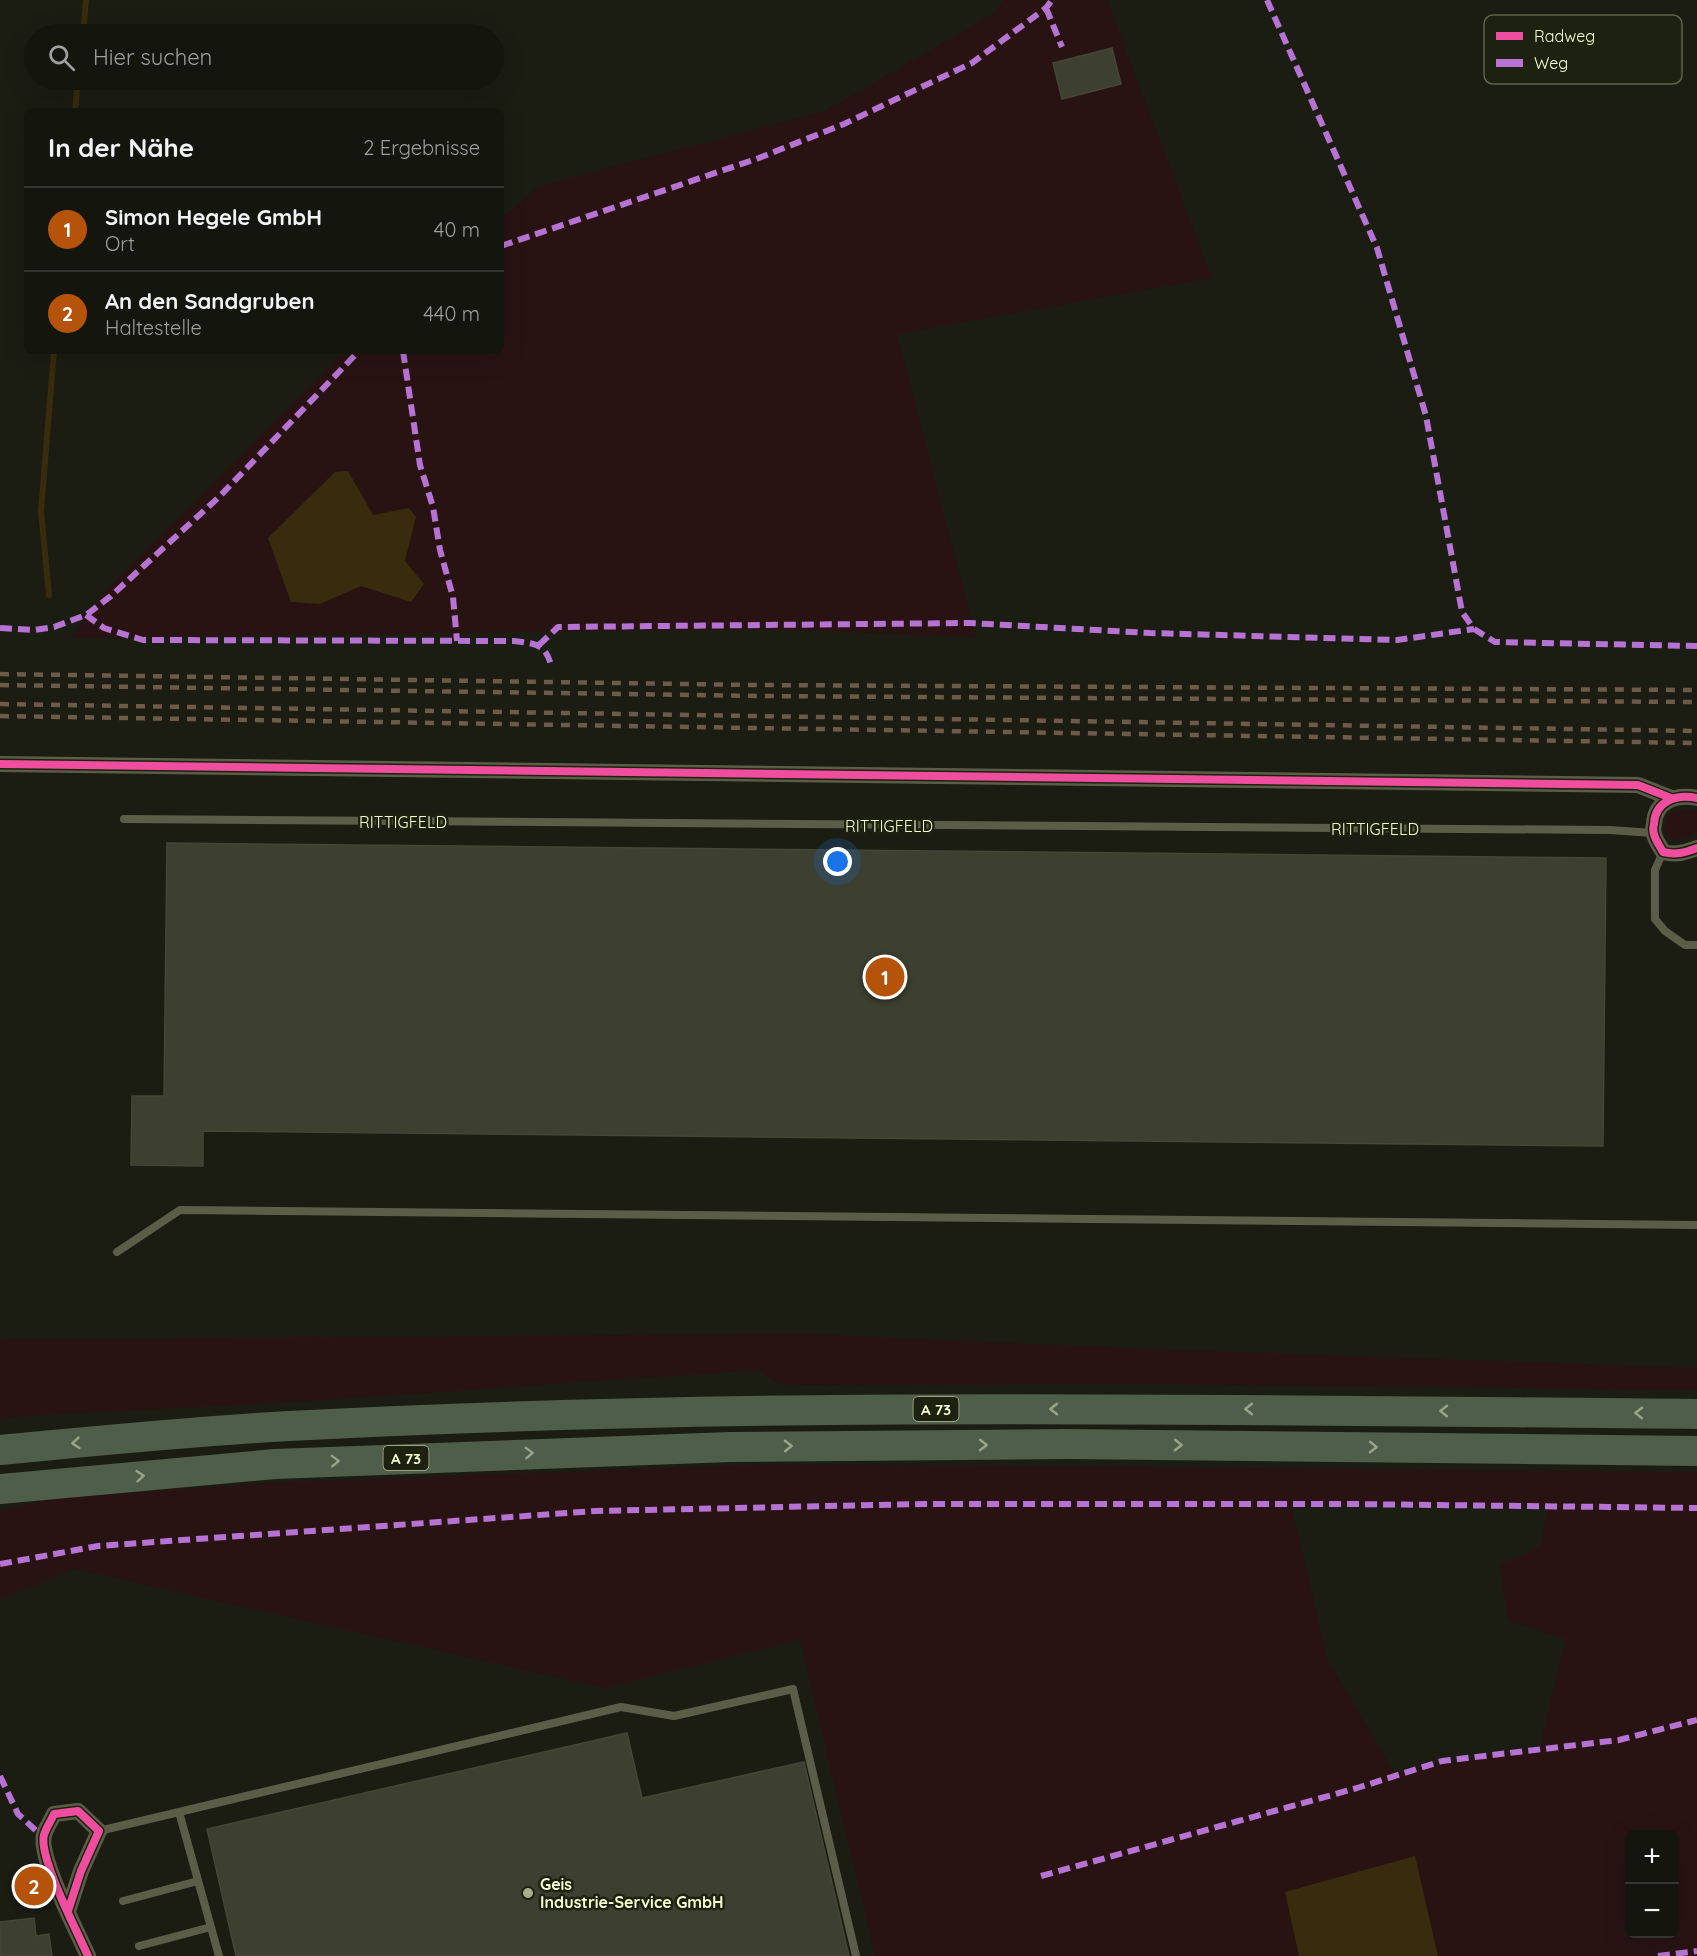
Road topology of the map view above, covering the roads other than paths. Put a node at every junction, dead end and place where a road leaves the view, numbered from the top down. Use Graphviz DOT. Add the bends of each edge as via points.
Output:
graph roads {
  1 [pos="0,764"];
  2 [pos="1671,798"];
  3 [pos="1697,798"];
  4 [pos="124,819"];
  5 [pos="1653,833"];
  6 [pos="1697,848"];
  7 [pos="1663,852"];
  8 [pos="1697,945"];
  9 [pos="1697,1225"];
  10 [pos="117,1252"];
  11 [pos="1697,1414"];
  12 [pos="0,1450"];
  13 [pos="1697,1450"];
  14 [pos="82,1481"];
  15 [pos="0,1489"];
  16 [pos="0,1507"];
  17 [pos="179,1812"];
  18 [pos="99,1830"];
  19 [pos="198,1881"];
  20 [pos="123,1900"];
  21 [pos="68,1911"];
  22 [pos="211,1927"];
  23 [pos="139,1946"];
  24 [pos="88,1956"];
  25 [pos="219,1956"];
  26 [pos="856,1956"];
  1 -- 2 [label="street" via="1638,785"];
  2 -- 3 [label="street"];
  2 -- 5 [label="street" via="1654,818"];
  4 -- 5 [label="lane, RITTIGFELD"];
  5 -- 7 [label="street"];
  6 -- 7 [label="street" via="1684,854"];
  7 -- 8 [label="lane" via="1655,870 1655,919 1685,945"];
  9 -- 10 [label="lane" via="180,1210"];
  11 -- 12 [label="highway, A 73, one-way" via="846,1408 286,1426"];
  14 -- 13 [label="highway, A 73, one-way" via="275,1464 730,1447 1066,1444"];
  14 -- 15 [label="highway, A 73"];
  14 -- 16 [label="highway"];
  17 -- 18 [label="lane"];
  17 -- 19 [label="lane"];
  17 -- 26 [label="lane" via="621,1707 674,1716 793,1689"];
  18 -- 21 [label="street"];
  18 -- 21 [label="street" via="78,1811 54,1814 43,1837 46,1860"];
  19 -- 20 [label="lane"];
  19 -- 22 [label="lane"];
  21 -- 24 [label="street"];
  22 -- 23 [label="lane"];
  22 -- 25 [label="lane"];
}
